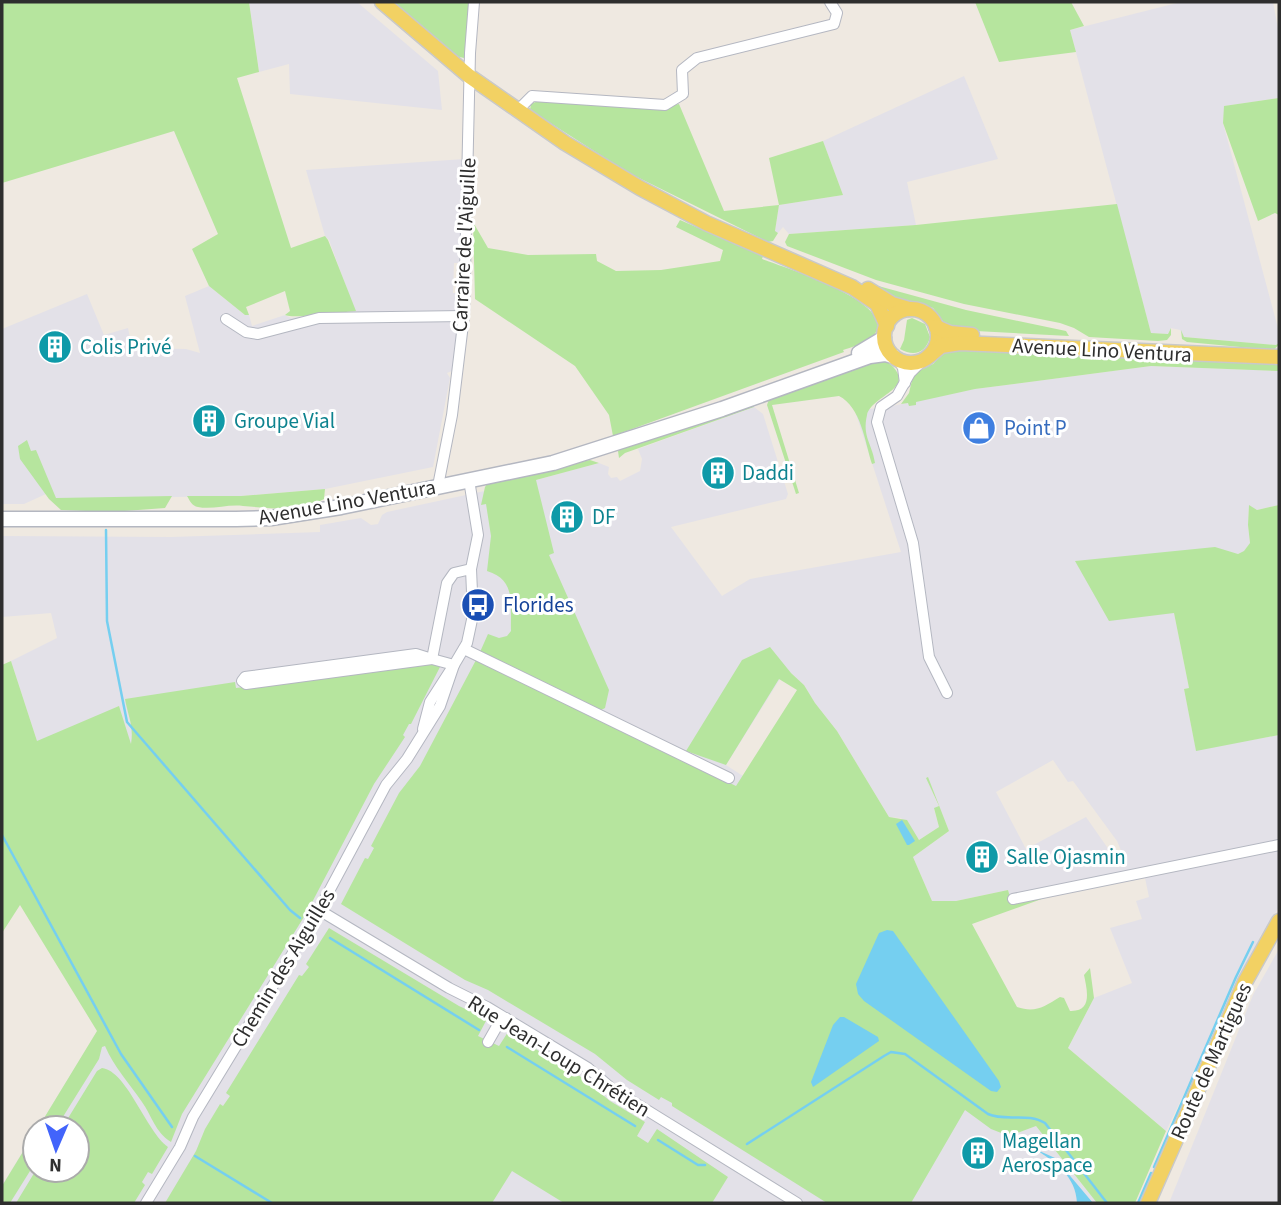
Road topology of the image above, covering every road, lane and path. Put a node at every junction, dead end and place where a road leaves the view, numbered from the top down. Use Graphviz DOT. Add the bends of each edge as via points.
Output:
graph roads {
  1 [pos="382,2"];
  2 [pos="474,2"];
  3 [pos="830,2"];
  4 [pos="469,76"];
  5 [pos="518,110"];
  6 [pos="792,260"];
  7 [pos="910,310"];
  8 [pos="464,316"];
  9 [pos="226,319"];
  10 [pos="936,327"];
  11 [pos="886,332"];
  12 [pos="1279,356"];
  13 [pos="896,358"];
  14 [pos="925,359"];
  15 [pos="905,384"];
  16 [pos="684,420"];
  17 [pos="468,480"];
  18 [pos="438,486"];
  19 [pos="2,519"];
  20 [pos="471,569"];
  21 [pos="464,649"];
  22 [pos="432,659"];
  23 [pos="454,665"];
  24 [pos="947,693"];
  25 [pos="729,778"];
  26 [pos="1279,845"];
  27 [pos="1013,899"];
  28 [pos="319,910"];
  29 [pos="1279,921"];
  30 [pos="506,1018"];
  31 [pos="488,1042"];
  32 [pos="146,1203"];
  33 [pos="797,1203"];
  34 [pos="1148,1203"];
  1 -- 4 [label="main road"];
  2 -- 4 [label="street, Carraire de l'Aiguille"];
  3 -- 5 [label="street" via="837,13 834,24 697,58 682,70 683,94 665,105 532,96"];
  4 -- 5 [label="main road"];
  4 -- 8 [label="street, Carraire de l'Aiguille"];
  5 -- 6 [label="main road" via="640,188"];
  6 -- 7 [label="main road" via="859,284"];
  6 -- 11 [label="main road" via="866,296 880,309"];
  7 -- 10 [label="main road" via="928,315"];
  7 -- 11 [label="main road" via="894,316"];
  8 -- 9 [label="street" via="318,318 258,334"];
  8 -- 18 [label="street, Carraire de l'Aiguille"];
  10 -- 12 [label="main road, Avenue Lino Ventura" via="956,334"];
  10 -- 14 [label="main road" via="938,340"];
  11 -- 13 [label="main road" via="886,346"];
  11 -- 16 [label="main road, Avenue Lino Ventura" via="863,352"];
  12 -- 14 [label="main road, Avenue Lino Ventura" via="960,343 941,346"];
  13 -- 14 [label="main road" via="913,363"];
  13 -- 15 [label="street"];
  13 -- 16 [label="main road, Avenue Lino Ventura" via="870,356"];
  14 -- 15 [label="street" via="909,373"];
  15 -- 24 [label="street" via="880,409 877,426 913,543 930,664"];
  16 -- 17 [label="main road, Avenue Lino Ventura" via="553,463"];
  17 -- 18 [label="main road, Avenue Lino Ventura"];
  17 -- 20 [label="street" via="478,535"];
  18 -- 19 [label="main road, Avenue Lino Ventura" via="271,517"];
  20 -- 21 [label="street" via="472,628"];
  20 -- 22 [label="street" via="454,573 446,587"];
  21 -- 23 [label="street"];
  21 -- 25 [label="street"];
  22 -- 22 [label="street" via="416,654 242,681 246,684"];
  22 -- 23 [label="street"];
  23 -- 28 [label="street, Chemin des Aiguilles" via="446,695 386,785"];
  26 -- 27 [label="street"];
  28 -- 30 [label="street, Rue Jean-Loup Chrétien"];
  28 -- 32 [label="street, Chemin des Aiguilles"];
  29 -- 34 [label="main road, Route de Martigues" via="1245,982"];
  30 -- 31 [label="street"];
  30 -- 33 [label="street, Rue Jean-Loup Chrétien"];
}
